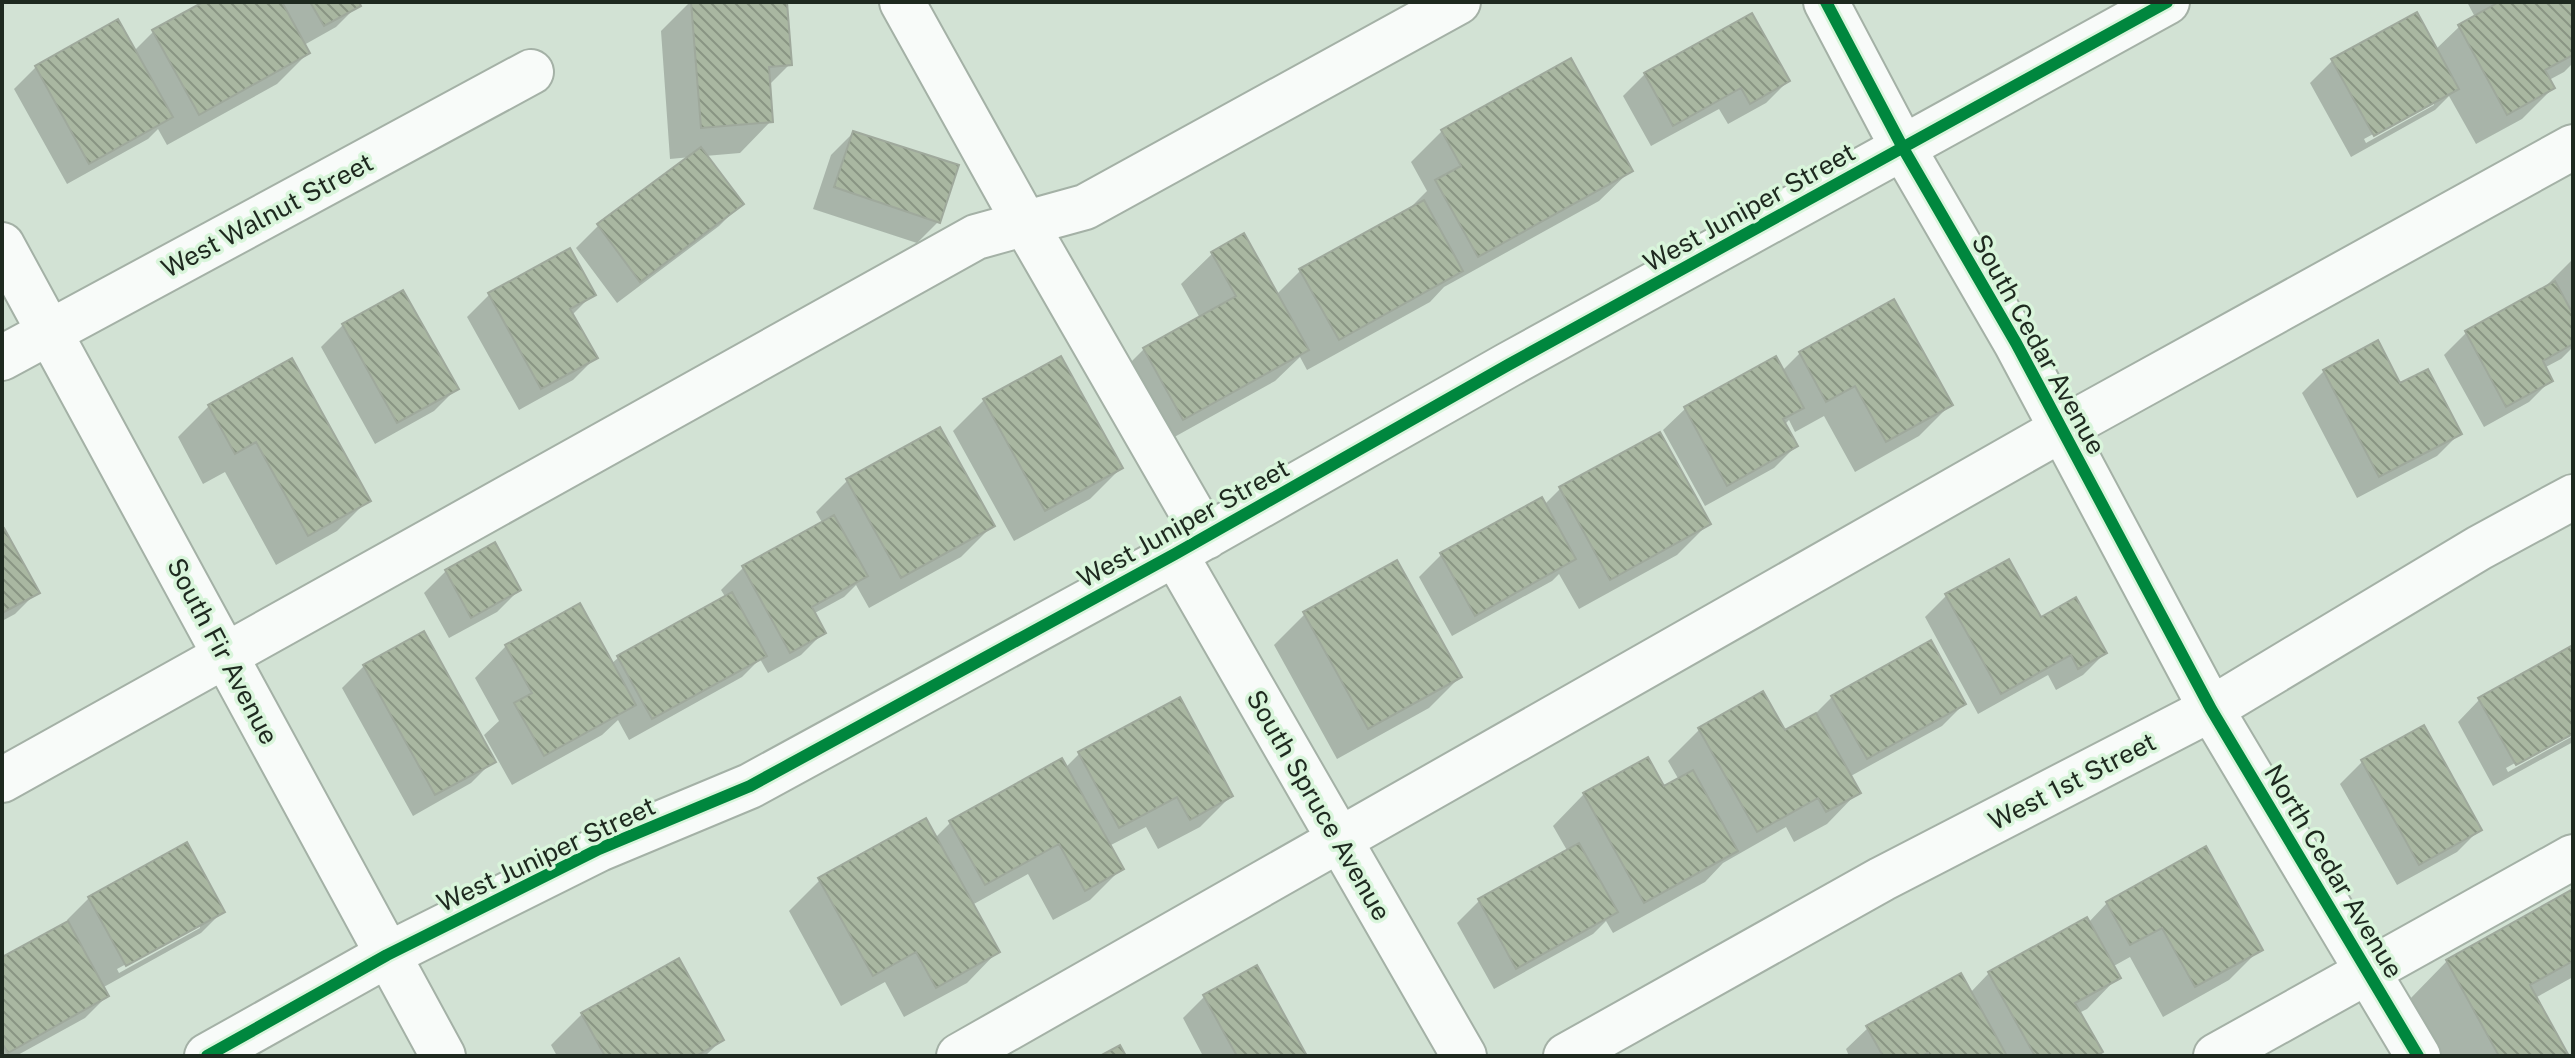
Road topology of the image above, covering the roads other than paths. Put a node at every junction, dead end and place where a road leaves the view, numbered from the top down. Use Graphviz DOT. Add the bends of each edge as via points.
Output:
graph roads {
  1 [pos="902,2"];
  2 [pos="1458,2"];
  3 [pos="1826,2"];
  4 [pos="2167,2"];
  5 [pos="531,72"];
  6 [pos="2573,147"];
  7 [pos="1903,148"];
  8 [pos="1025,223"];
  9 [pos="2,245"];
  10 [pos="51,332"];
  11 [pos="2,358"];
  12 [pos="2062,429"];
  13 [pos="2573,497"];
  14 [pos="1190,546"];
  15 [pos="225,655"];
  16 [pos="2211,709"];
  17 [pos="2,780"];
  18 [pos="1340,841"];
  19 [pos="2573,857"];
  20 [pos="387,955"];
  21 [pos="2368,972"];
  22 [pos="207,1056"];
  23 [pos="443,1056"];
  24 [pos="959,1056"];
  25 [pos="1464,1056"];
  26 [pos="1566,1056"];
  27 [pos="2216,1056"];
  28 [pos="2418,1056"];
  1 -- 8 [label="street, South Spruce Avenue"];
  2 -- 8 [label="street" via="1085,207"];
  3 -- 7 [label="street, South Cedar Avenue"];
  4 -- 7 [label="street, West Juniper Street"];
  5 -- 10 [label="street, West Walnut Street"];
  6 -- 12 [label="street"];
  7 -- 12 [label="street, South Cedar Avenue"];
  7 -- 14 [label="street, West Juniper Street"];
  8 -- 14 [label="street, South Spruce Avenue"];
  8 -- 15 [label="street" via="976,237"];
  9 -- 10 [label="street, South Fir Avenue"];
  10 -- 11 [label="street, West Walnut Street"];
  10 -- 15 [label="street, South Fir Avenue"];
  12 -- 16 [label="street, South Cedar Avenue"];
  12 -- 18 [label="street"];
  13 -- 16 [label="street, West 1st Street"];
  14 -- 18 [label="street, South Spruce Avenue"];
  14 -- 20 [label="street, West Juniper Street" via="750,786 599,849"];
  15 -- 17 [label="street"];
  15 -- 20 [label="street, South Fir Avenue"];
  16 -- 21 [label="street, North Cedar Avenue"];
  16 -- 26 [label="street, West 1st Street" via="1882,879"];
  18 -- 24 [label="street"];
  18 -- 25 [label="street, South Spruce Avenue"];
  19 -- 21 [label="street"];
  20 -- 22 [label="street, West Juniper Street"];
  20 -- 23 [label="street, South Fir Avenue"];
  21 -- 27 [label="street"];
  21 -- 28 [label="street, North Cedar Avenue"];
}
